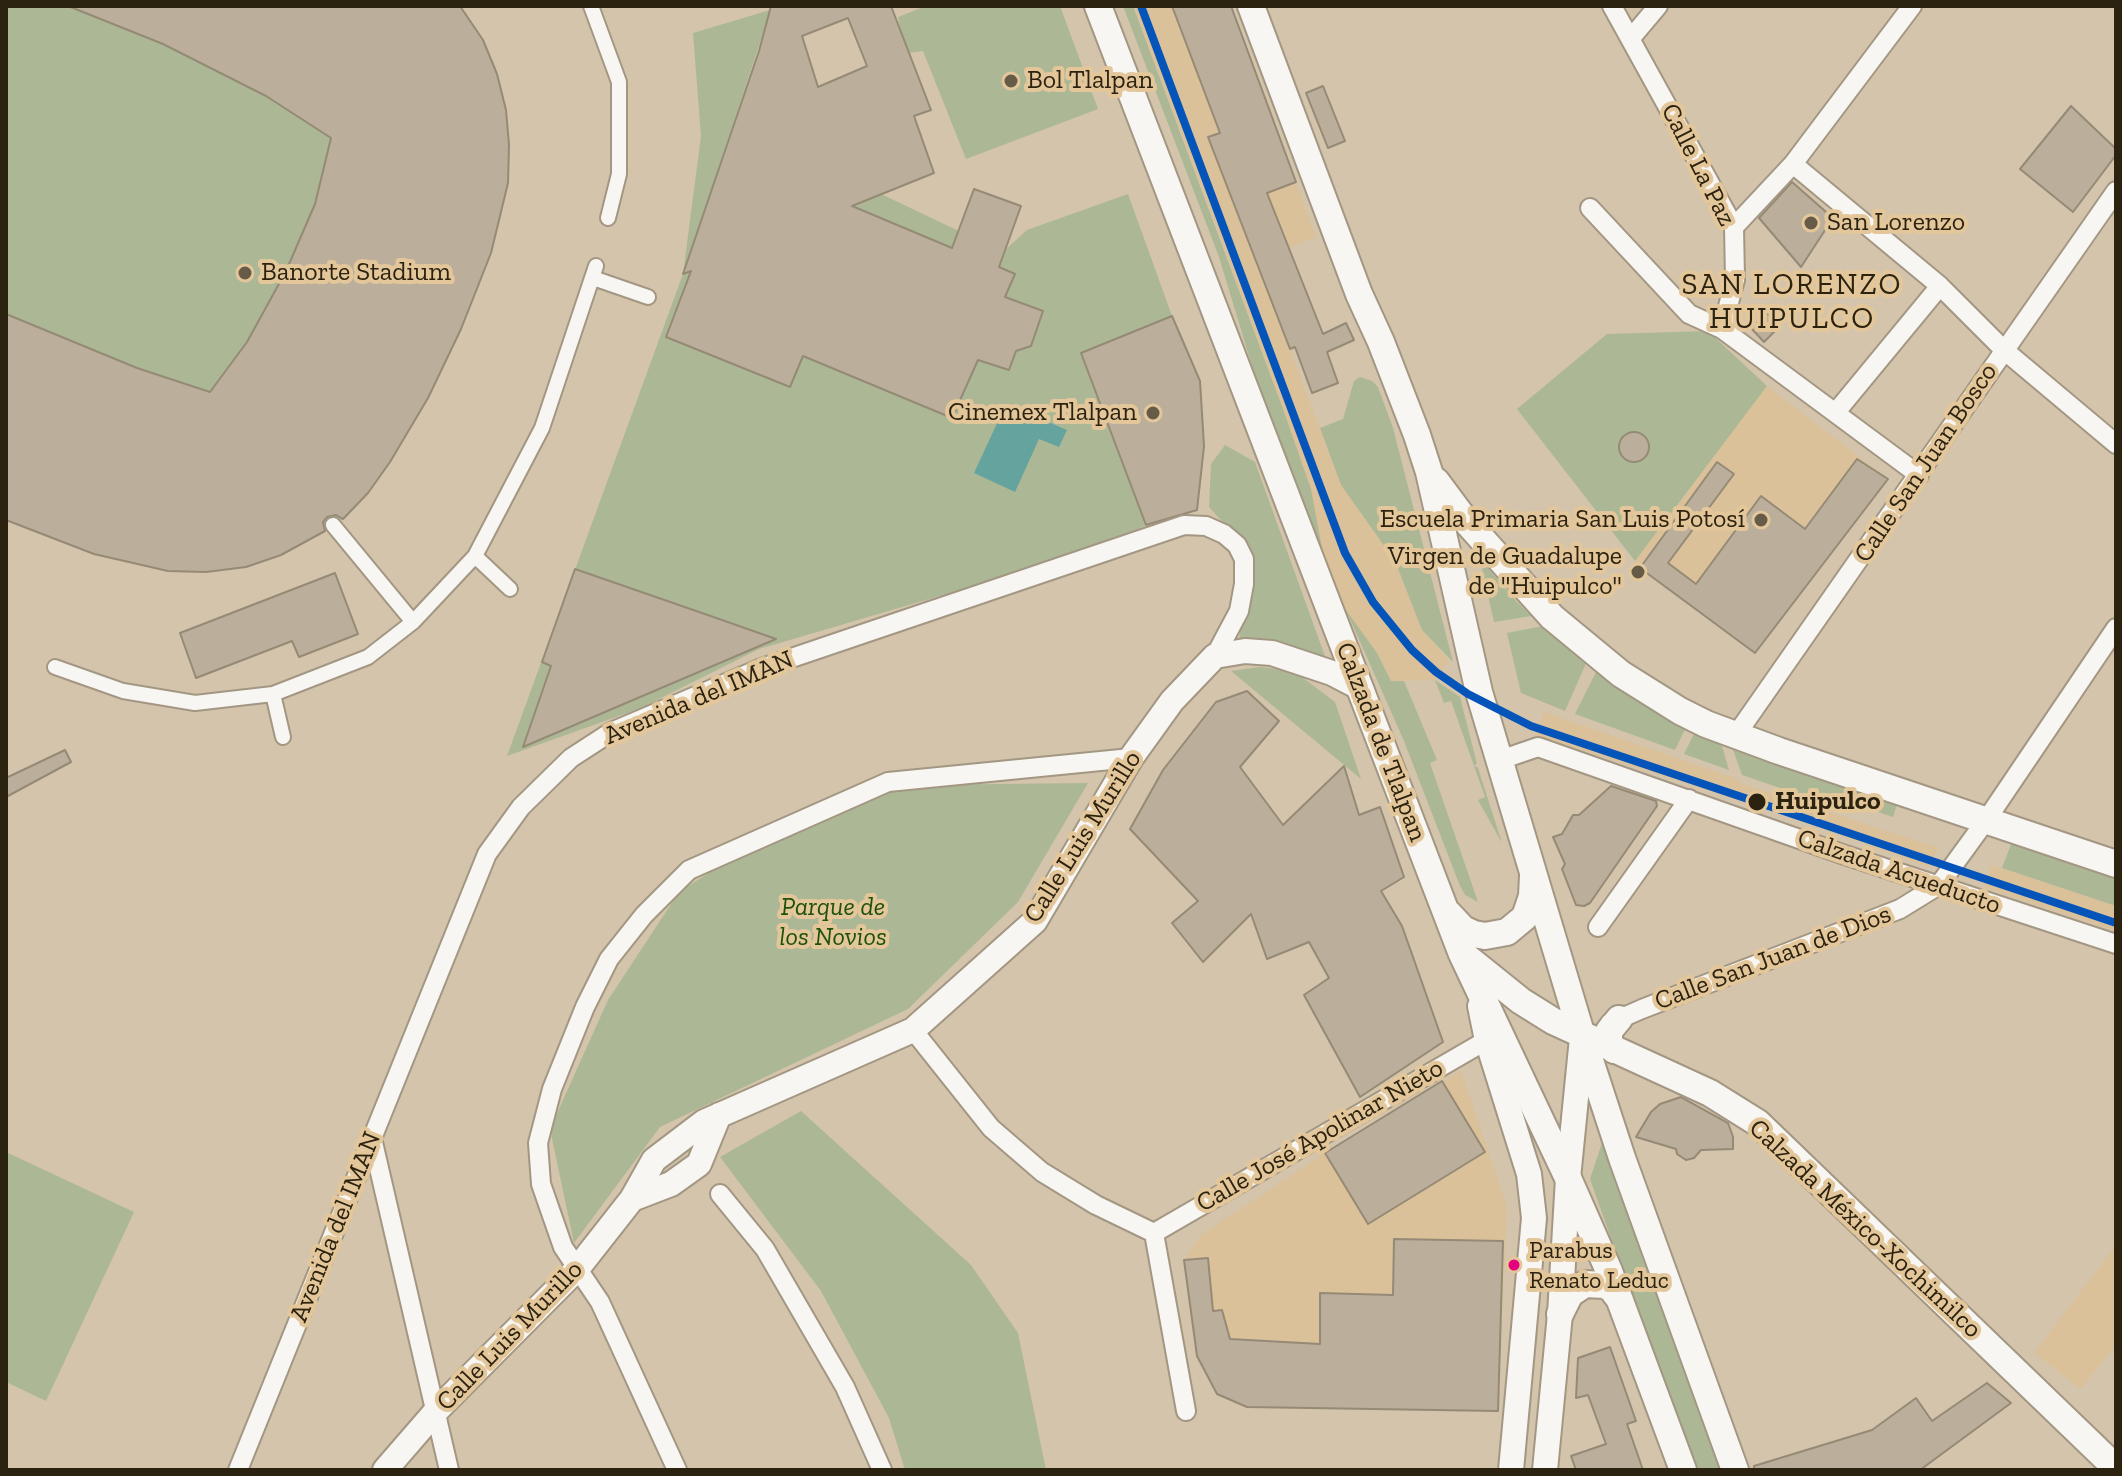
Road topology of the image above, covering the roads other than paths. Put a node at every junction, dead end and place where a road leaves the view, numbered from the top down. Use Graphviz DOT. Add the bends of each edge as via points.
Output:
graph roads {
  1 [pos="591,6"];
  2 [pos="1098,6"];
  3 [pos="1251,6"];
  4 [pos="1612,6"];
  5 [pos="1658,6"];
  6 [pos="1912,6"];
  7 [pos="1631,38"];
  8 [pos="1793,164"];
  9 [pos="2116,191"];
  10 [pos="1590,208"];
  11 [pos="608,218"];
  12 [pos="1734,227"];
  13 [pos="1940,286"];
  14 [pos="648,297"];
  15 [pos="1722,329"];
  16 [pos="2004,350"];
  17 [pos="1836,412"];
  18 [pos="2116,444"];
  19 [pos="1429,472"];
  20 [pos="1919,475"];
  21 [pos="333,525"];
  22 [pos="475,556"];
  23 [pos="510,589"];
  24 [pos="413,622"];
  25 [pos="2116,628"];
  26 [pos="1215,656"];
  27 [pos="2109,656"];
  28 [pos="55,667"];
  29 [pos="1359,687"];
  30 [pos="273,694"];
  31 [pos="1736,735"];
  32 [pos="283,737"];
  33 [pos="1131,758"];
  34 [pos="1500,760"];
  35 [pos="1689,799"];
  36 [pos="1987,819"];
  37 [pos="2116,864"];
  38 [pos="1534,869"];
  39 [pos="1939,885"];
  40 [pos="1448,913"];
  41 [pos="1598,927"];
  42 [pos="2116,944"];
  43 [pos="1462,954"];
  44 [pos="1476,988"];
  45 [pos="1619,1019"];
  46 [pos="913,1030"];
  47 [pos="1582,1036"];
  48 [pos="1487,1040"];
  49 [pos="1614,1050"];
  50 [pos="372,1138"];
  51 [pos="1568,1178"];
  52 [pos="720,1194"];
  53 [pos="1154,1233"];
  54 [pos="577,1269"];
  55 [pos="1620,1300"];
  56 [pos="1560,1314"];
  57 [pos="437,1410"];
  58 [pos="1186,1411"];
  59 [pos="2116,1468"];
  60 [pos="238,1470"];
  61 [pos="385,1470"];
  62 [pos="449,1470"];
  63 [pos="677,1470"];
  64 [pos="882,1470"];
  65 [pos="1511,1470"];
  66 [pos="1545,1470"];
  67 [pos="1683,1470"];
  68 [pos="1735,1470"];
  1 -- 11 [label="street" via="619,82 619,174"];
  2 -- 29 [label="main road, Calzada de Tlalpan"];
  3 -- 19 [label="main road"];
  4 -- 7 [label="street, Calle La Paz"];
  5 -- 7 [label="street"];
  6 -- 8 [label="street"];
  7 -- 12 [label="street, Calle La Paz"];
  8 -- 12 [label="street"];
  8 -- 13 [label="street"];
  9 -- 16 [label="street, Calle San Juan Bosco"];
  10 -- 15 [label="street" via="1689,314"];
  12 -- 15 [label="street, Calle La Paz" via="1735,280"];
  13 -- 16 [label="street"];
  13 -- 17 [label="street"];
  14 -- 22 [label="street" via="594,272 542,428"];
  15 -- 17 [label="street"];
  16 -- 18 [label="street"];
  16 -- 20 [label="street, Calle San Juan Bosco"];
  17 -- 20 [label="street"];
  19 -- 31 [label="main road" via="1511,575 1572,635 1662,701"];
  19 -- 34 [label="main road" via="1479,692"];
  20 -- 31 [label="street, Calle San Juan Bosco"];
  21 -- 24 [label="street"];
  22 -- 23 [label="street"];
  22 -- 24 [label="street"];
  24 -- 30 [label="street" via="368,657"];
  25 -- 27 [label="street, Calle San Juan de Dios"];
  26 -- 29 [label="street" via="1272,653"];
  26 -- 33 [label="street, Calle Luis Murillo" via="1172,701"];
  26 -- 50 [label="street, Avenida del IMAN" via="1239,611 1244,559 1224,534 1184,525 759,669 611,732 542,784 487,854"];
  27 -- 36 [label="street, Calle San Juan de Dios"];
  28 -- 30 [label="street" via="123,691 195,703"];
  29 -- 40 [label="main road, Calzada de Tlalpan"];
  30 -- 32 [label="street"];
  31 -- 36 [label="main road"];
  33 -- 46 [label="street, Calle Luis Murillo" via="1035,921"];
  33 -- 54 [label="street" via="888,782 689,870 609,959 552,1089 538,1143 541,1184 563,1247"];
  34 -- 35 [label="street, Calzada Acueducto" via="1538,747"];
  34 -- 38 [label="main road"];
  35 -- 39 [label="street, Calzada Acueducto"];
  35 -- 41 [label="street"];
  36 -- 37 [label="main road"];
  36 -- 39 [label="street, Calle San Juan de Dios"];
  38 -- 40 [label="main road" via="1525,917 1507,932 1474,934"];
  38 -- 47 [label="main road"];
  39 -- 42 [label="street, Calzada Acueducto"];
  39 -- 45 [label="street, Calle San Juan de Dios" via="1900,909"];
  40 -- 43 [label="main road, Calzada de Tlalpan"];
  43 -- 44 [label="main road, Calzada de Tlalpan"];
  43 -- 47 [label="main road, Calzada México-Xochimilco" via="1521,1001"];
  44 -- 48 [label="street"];
  44 -- 51 [label="main road, Calzada de Tlalpan"];
  45 -- 47 [label="street, Calle San Juan de Dios"];
  45 -- 49 [label="main road" via="1609,1031"];
  46 -- 53 [label="street" via="991,1128 1042,1172"];
  46 -- 54 [label="street, Calle Luis Murillo" via="704,1122 654,1160 632,1199"];
  47 -- 49 [label="main road, Calzada México-Xochimilco"];
  47 -- 51 [label="street"];
  47 -- 68 [label="main road"];
  48 -- 53 [label="street, Calle José Apolinar Nieto"];
  48 -- 65 [label="street" via="1529,1174 1534,1218"];
  49 -- 59 [label="main road, Calzada México-Xochimilco" via="1710,1093 1758,1123"];
  50 -- 57 [label="street"];
  50 -- 60 [label="street, Avenida del IMAN"];
  51 -- 55 [label="main road, Calzada de Tlalpan"];
  51 -- 56 [label="street"];
  52 -- 64 [label="street" via="765,1249 845,1387"];
  53 -- 58 [label="street"];
  54 -- 57 [label="street, Calle Luis Murillo"];
  54 -- 63 [label="street" via="600,1302"];
  55 -- 56 [label="main road" via="1611,1288 1585,1284 1570,1294"];
  55 -- 67 [label="main road, Calzada de Tlalpan"];
  56 -- 66 [label="street"];
  57 -- 61 [label="street, Calle Luis Murillo"];
  57 -- 62 [label="street"];
}
